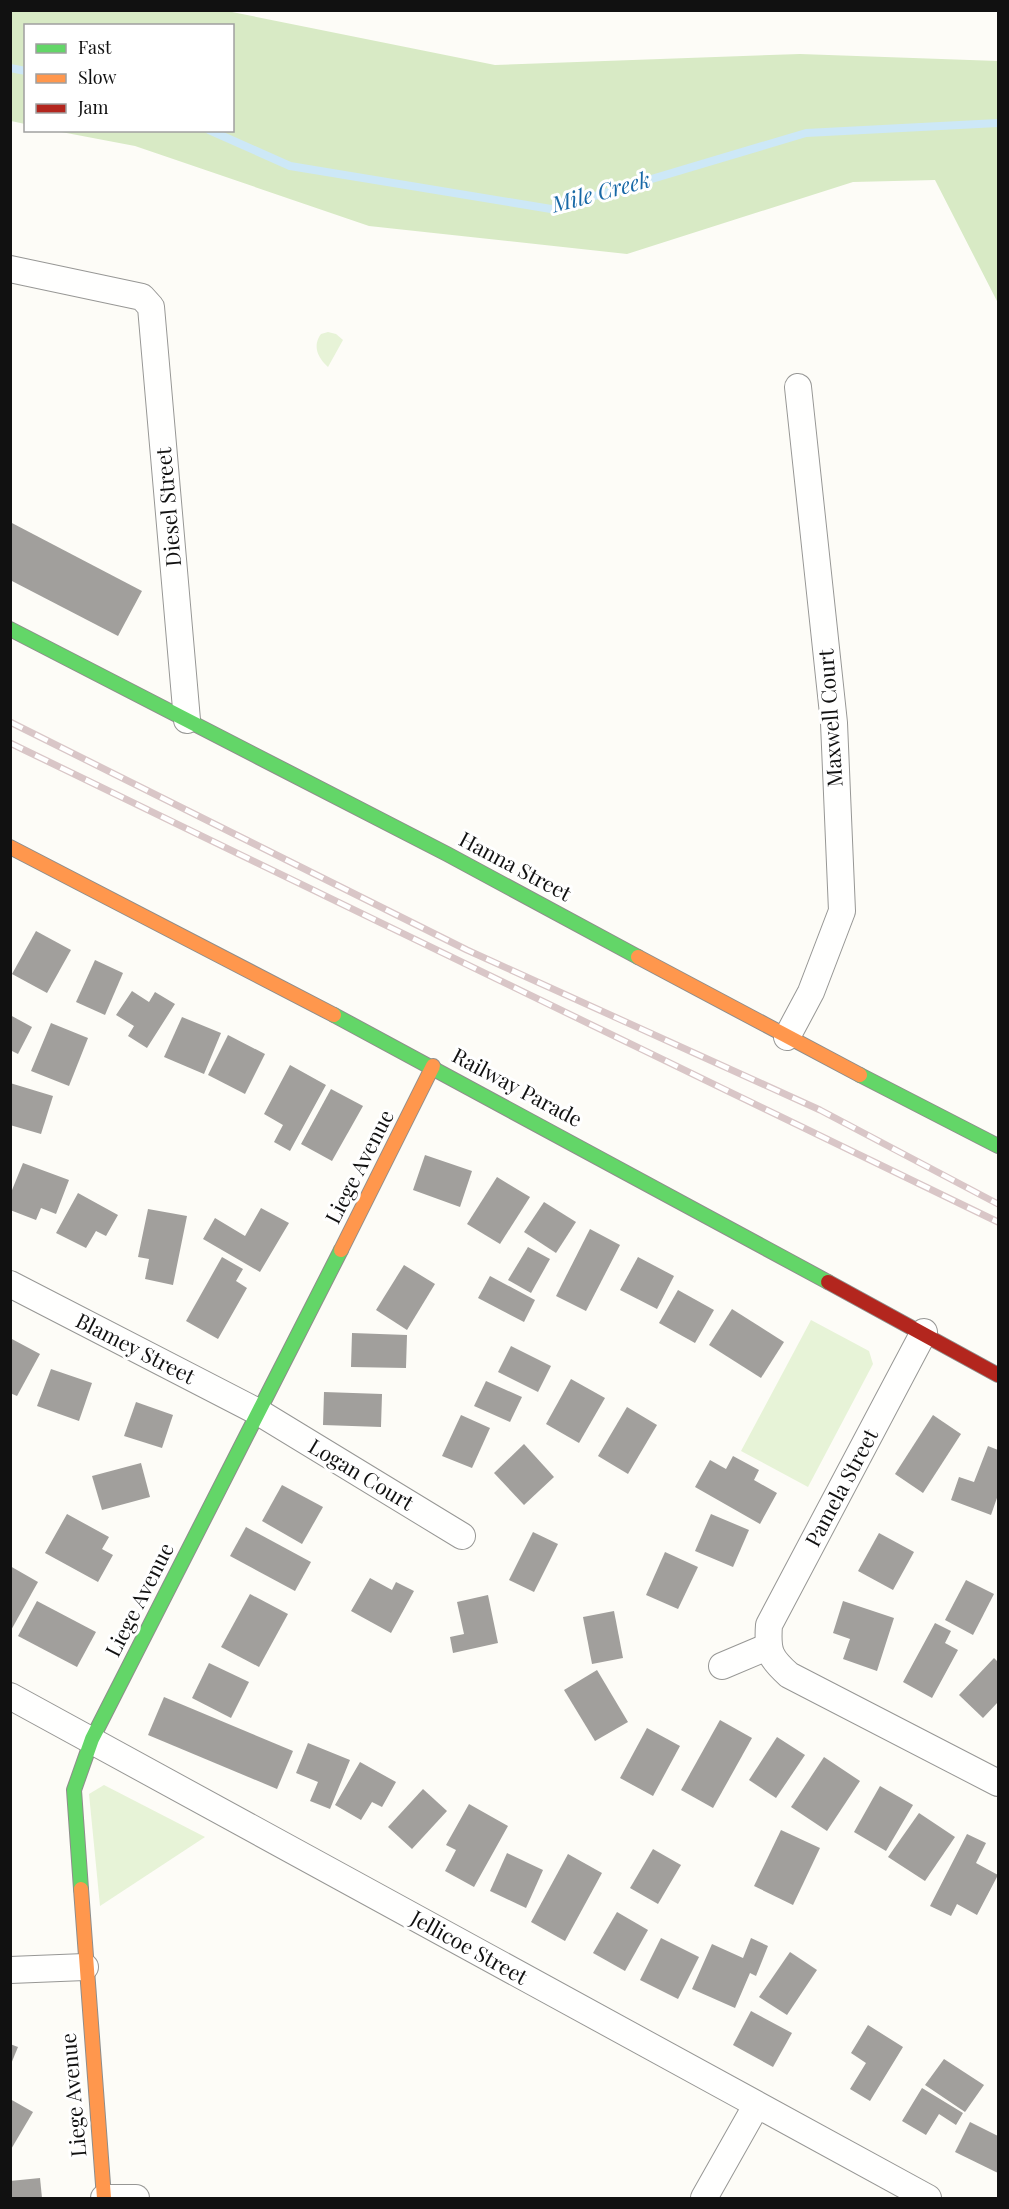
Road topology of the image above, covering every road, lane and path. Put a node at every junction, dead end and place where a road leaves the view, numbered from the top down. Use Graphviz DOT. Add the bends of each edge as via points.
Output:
graph roads {
  1 [pos="10,269"];
  2 [pos="798,387"];
  3 [pos="10,629"];
  4 [pos="187,720"];
  5 [pos="10,847"];
  6 [pos="787,1037"];
  7 [pos="433,1066"];
  8 [pos="999,1146"];
  9 [pos="10,1284"];
  10 [pos="924,1332"];
  11 [pos="999,1375"];
  12 [pos="260,1413"];
  13 [pos="462,1536"];
  14 [pos="767,1647"];
  15 [pos="722,1666"];
  16 [pos="10,1696"];
  17 [pos="92,1739"];
  18 [pos="999,1783"];
  19 [pos="85,1967"];
  20 [pos="10,1970"];
  21 [pos="756,2106"];
  22 [pos="104,2198"];
  23 [pos="136,2199"];
  24 [pos="704,2199"];
  25 [pos="928,2199"];
  1 -- 4 [label="street, Diesel Street" via="142,297 151,307"];
  2 -- 6 [label="street, Maxwell Court" via="834,723 842,911 811,992"];
  3 -- 4 [label="street, Hanna Street"];
  4 -- 6 [label="street, Hanna Street"];
  5 -- 7 [label="street, Railway Parade"];
  6 -- 8 [label="street, Hanna Street"];
  7 -- 10 [label="street, Railway Parade"];
  7 -- 12 [label="street, Liege Avenue"];
  9 -- 12 [label="street, Blamey Street"];
  10 -- 11 [label="street, Railway Parade"];
  10 -- 14 [label="street, Pamela Street" via="769,1626"];
  12 -- 13 [label="street, Logan Court"];
  12 -- 17 [label="street, Liege Avenue"];
  14 -- 15 [label="street"];
  14 -- 18 [label="street" via="774,1662 789,1675"];
  16 -- 17 [label="street, Jellicoe Street"];
  17 -- 19 [label="street, Liege Avenue" via="74,1790"];
  17 -- 21 [label="street, Jellicoe Street"];
  19 -- 20 [label="street"];
  19 -- 22 [label="street, Liege Avenue"];
  21 -- 24 [label="street"];
  21 -- 25 [label="street, Jellicoe Street"];
  22 -- 23 [label="street"];
}
